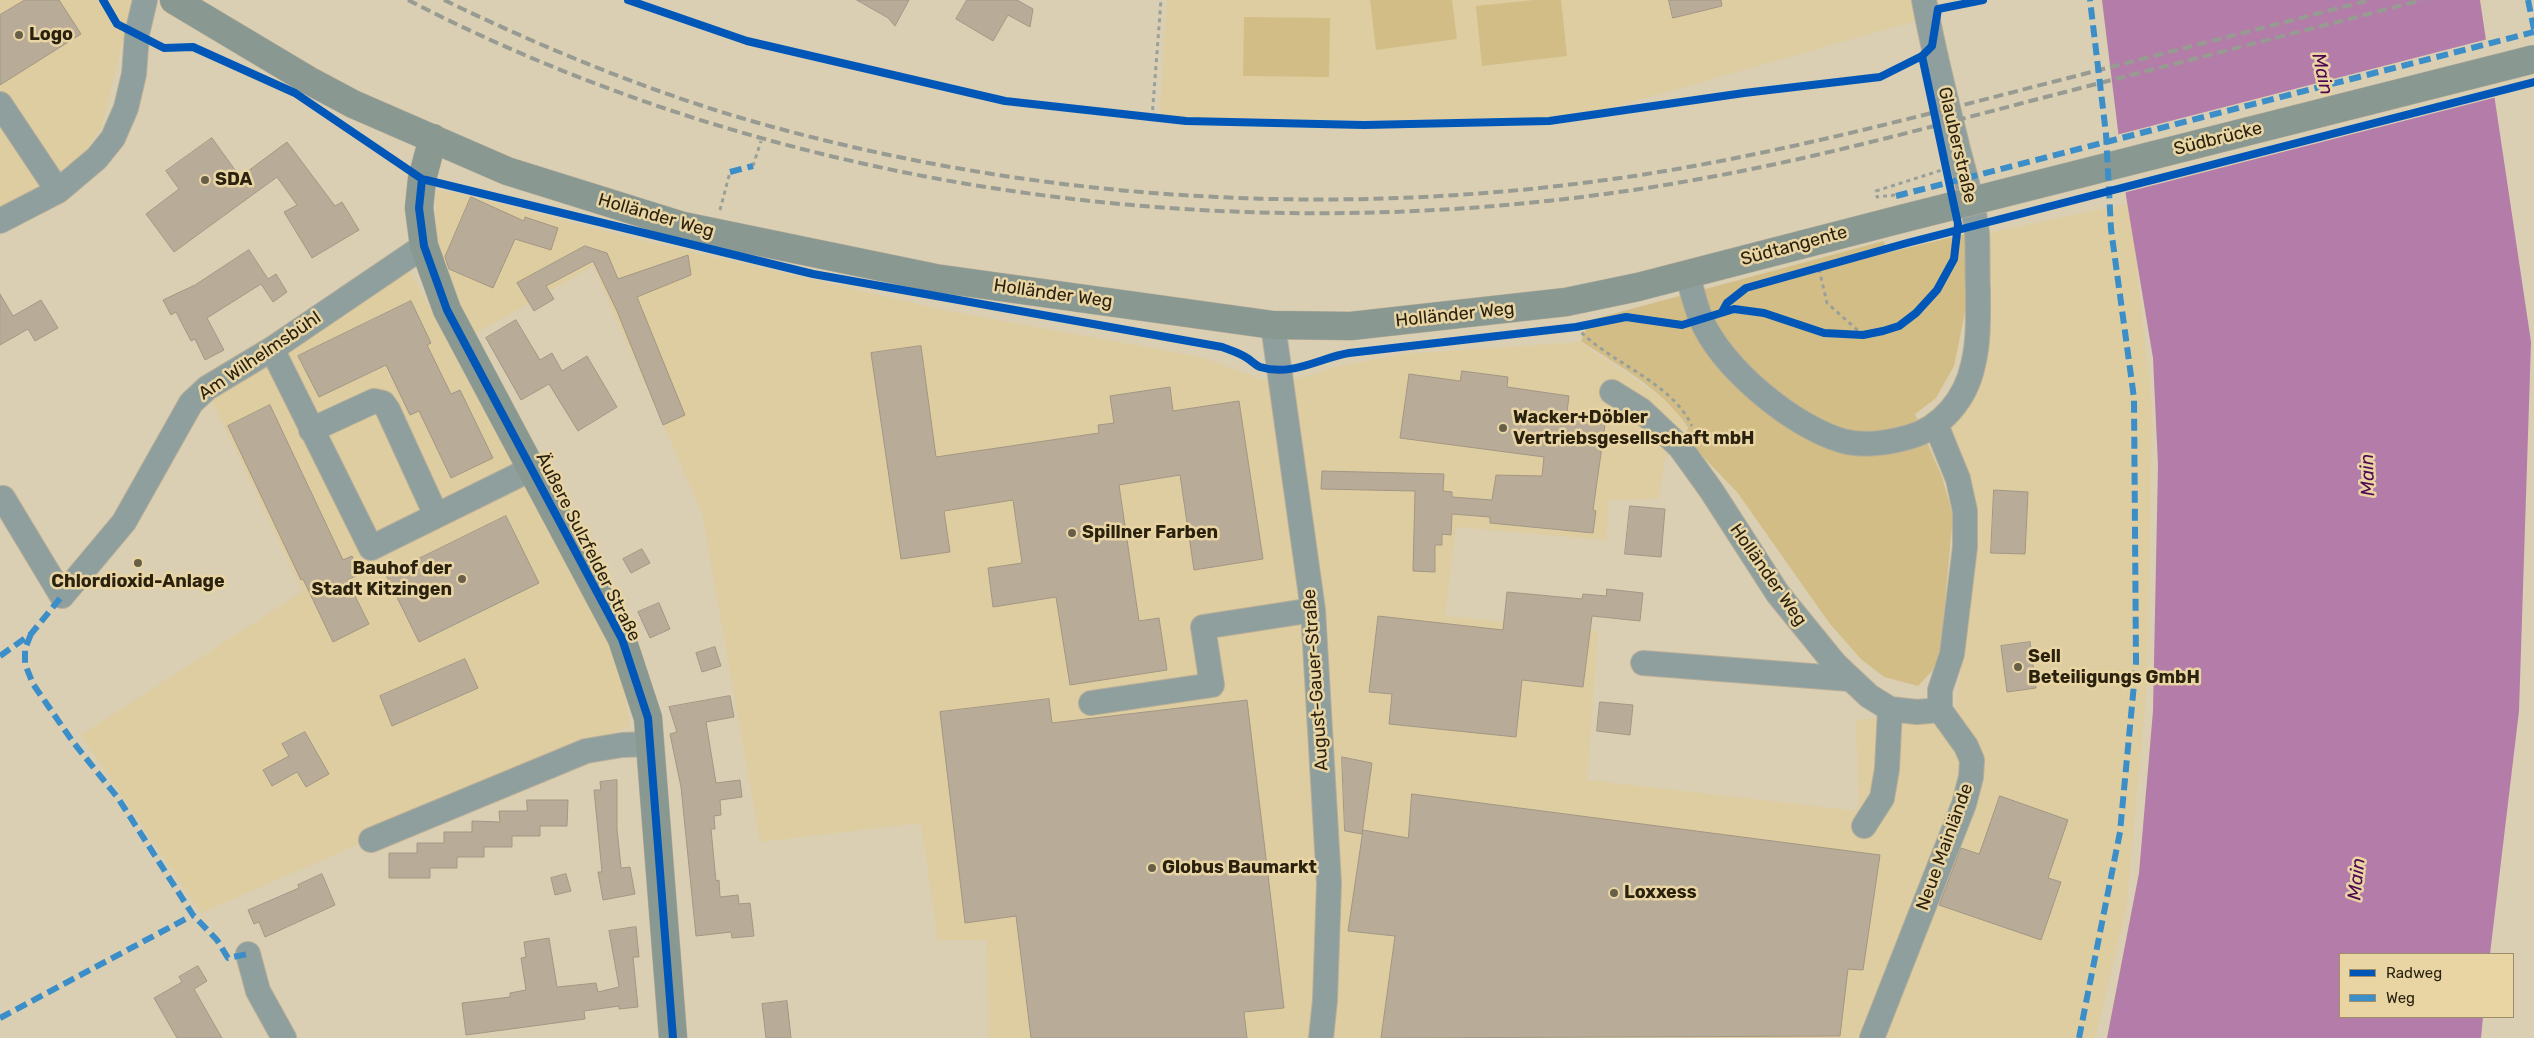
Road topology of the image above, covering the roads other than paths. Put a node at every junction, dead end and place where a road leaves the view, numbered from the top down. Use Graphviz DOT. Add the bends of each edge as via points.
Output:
graph roads {
  1 [pos="145,0"];
  2 [pos="174,0"];
  3 [pos="1924,0"];
  4 [pos="2534,59"];
  5 [pos="0,104"];
  6 [pos="8,134"];
  7 [pos="434,138"];
  8 [pos="58,191"];
  9 [pos="1898,207"];
  10 [pos="0,221"];
  11 [pos="424,246"];
  12 [pos="1688,274"];
  13 [pos="1273,325"];
  14 [pos="272,349"];
  15 [pos="1612,392"];
  16 [pos="1936,425"];
  17 [pos="311,430"];
  18 [pos="531,469"];
  19 [pos="0,500"];
  20 [pos="436,515"];
  21 [pos="1313,610"];
  22 [pos="1643,662"];
  23 [pos="1850,679"];
  24 [pos="1091,703"];
  25 [pos="1890,709"];
  26 [pos="1940,710"];
  27 [pos="649,744"];
  28 [pos="1864,826"];
  29 [pos="371,840"];
  30 [pos="248,954"];
  31 [pos="284,1038"];
  32 [pos="673,1038"];
  33 [pos="1321,1038"];
  34 [pos="1872,1038"];
  1 -- 8 [label="street" via="137,34 134,74 126,108 113,138 96,158"];
  2 -- 7 [label="main road" via="353,104"];
  3 -- 16 [label="street, Glauberstraße" via="1976,231 1978,302 1973,365 1966,388 1950,412"];
  4 -- 9 [label="main road, Südbrücke, bridge"];
  5 -- 6 [label="street"];
  6 -- 8 [label="street"];
  7 -- 11 [label="main road, Äußere Sulzfelder Straße" via="420,193"];
  7 -- 13 [label="main road, Holländer Weg" via="507,171 714,233 935,278"];
  8 -- 10 [label="street"];
  9 -- 12 [label="main road, Südtangente"];
  11 -- 14 [label="street, Am Wilhelmsbühl"];
  11 -- 18 [label="main road, Äußere Sulzfelder Straße" via="447,310"];
  12 -- 13 [label="main road, Holländer Weg" via="1566,302 1495,311 1351,326"];
  12 -- 16 [label="street, Glauberstraße" via="1700,319 1713,340 1750,382 1791,415 1844,441 1870,444 1910,437"];
  13 -- 21 [label="street, August-Gauer-Straße"];
  14 -- 17 [label="street"];
  14 -- 19 [label="street, Am Wilhelmsbühl" via="206,388 191,403 124,522 62,596 3,498"];
  15 -- 23 [label="street, Holländer Weg" via="1641,410 1680,447 1778,594"];
  16 -- 26 [label="street" via="1958,479 1965,511 1965,548 1952,654 1940,690"];
  17 -- 20 [label="street" via="374,401 383,404"];
  17 -- 20 [label="street" via="371,548"];
  18 -- 20 [label="street"];
  18 -- 27 [label="main road, Äußere Sulzfelder Straße" via="622,638 648,718"];
  21 -- 24 [label="street" via="1203,627 1212,685"];
  21 -- 33 [label="street, August-Gauer-Straße" via="1329,883"];
  22 -- 23 [label="street"];
  23 -- 25 [label="street, Holländer Weg"];
  25 -- 26 [label="street, Holländer Weg"];
  25 -- 28 [label="street" via="1888,769 1882,798"];
  26 -- 34 [label="street, Neue Mainlände" via="1966,746 1972,760 1971,777 1964,804"];
  27 -- 29 [label="street" via="586,751"];
  27 -- 32 [label="main road, Äußere Sulzfelder Straße"];
  30 -- 31 [label="street" via="258,991"];
}
